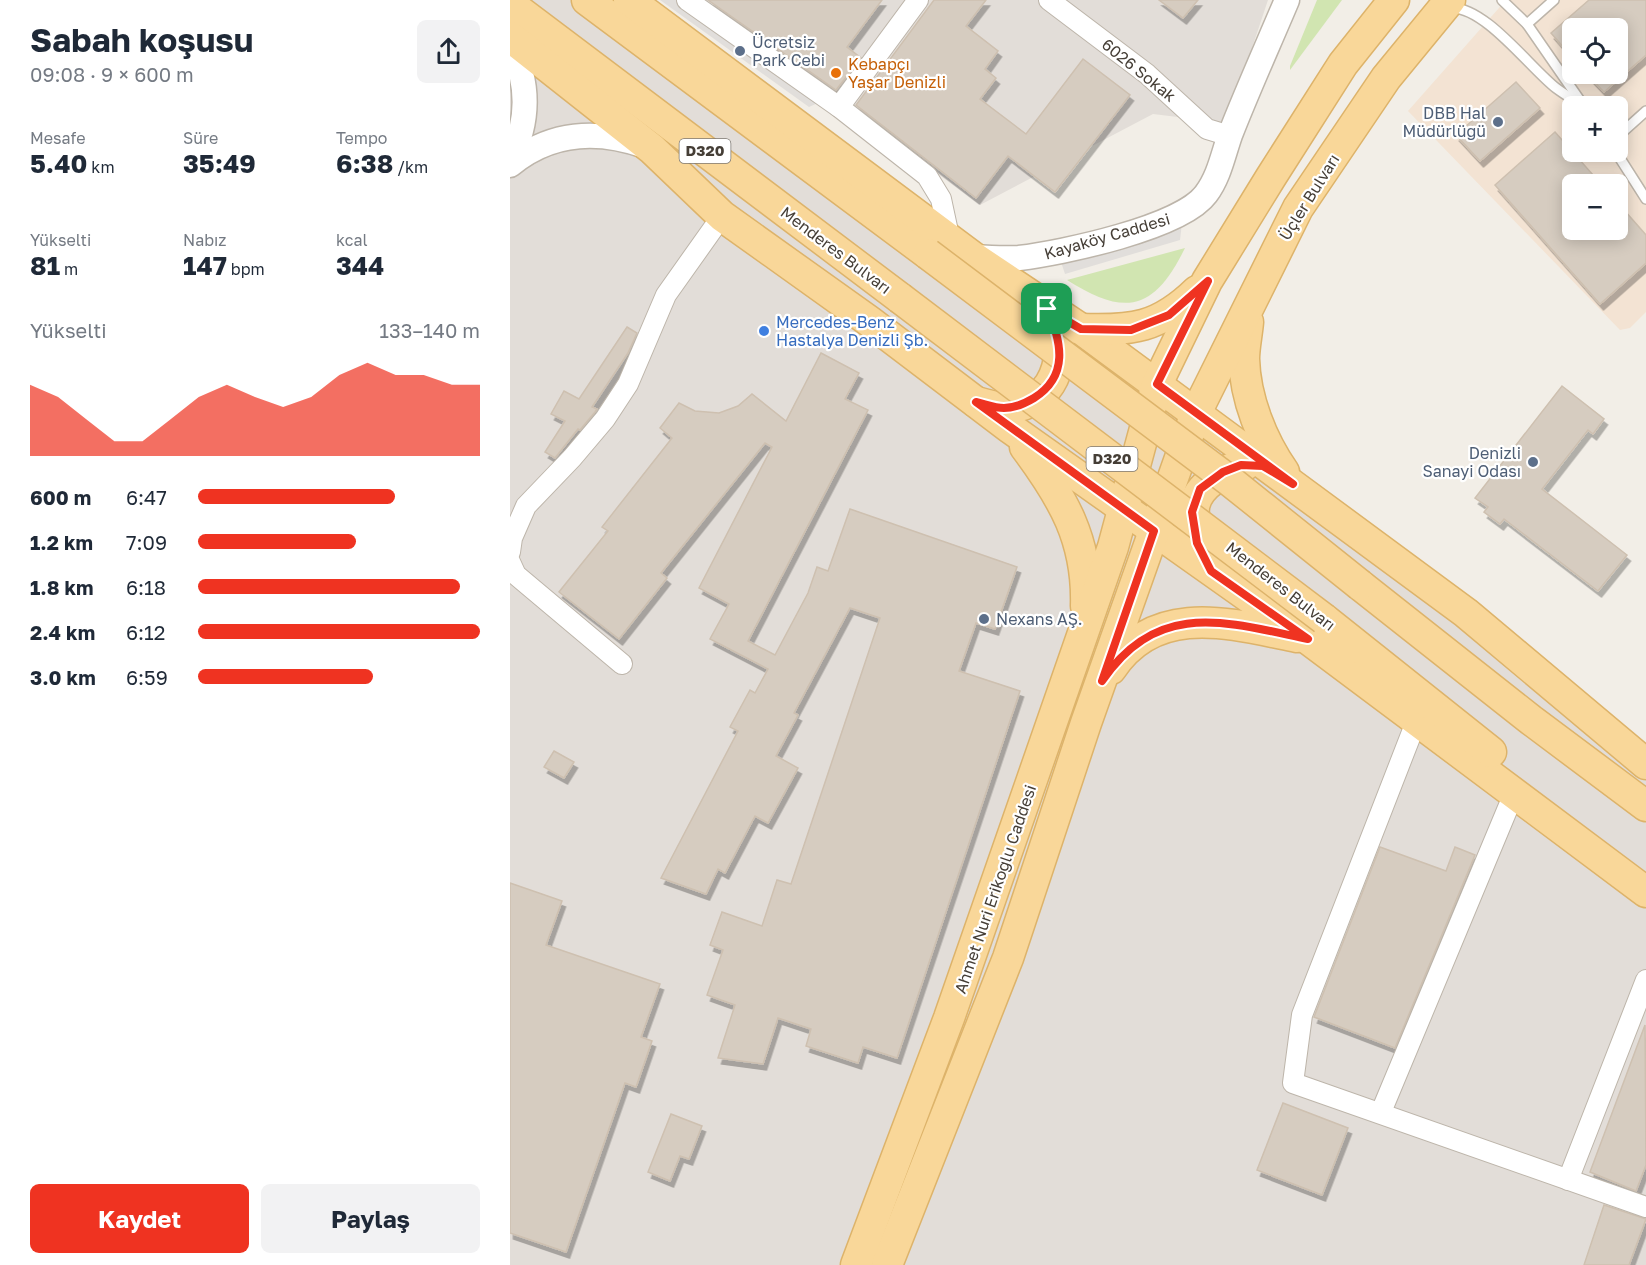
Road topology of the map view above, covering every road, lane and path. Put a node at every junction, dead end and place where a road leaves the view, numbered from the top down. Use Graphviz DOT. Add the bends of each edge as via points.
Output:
graph roads {
  1 [pos="587,0"];
  2 [pos="629,0"];
  3 [pos="687,0"];
  4 [pos="918,0"];
  5 [pos="1048,0"];
  6 [pos="1287,0"];
  7 [pos="1300,0"];
  8 [pos="1502,0"];
  9 [pos="1554,0"];
  10 [pos="510,4"];
  11 [pos="1445,6"];
  12 [pos="1383,7"];
  13 [pos="1527,24"];
  14 [pos="510,37"];
  15 [pos="510,46"];
  16 [pos="1568,96"];
  17 [pos="1577,96"];
  18 [pos="839,107"];
  19 [pos="1646,111"];
  20 [pos="1628,127"];
  21 [pos="1230,136"];
  22 [pos="652,149"];
  23 [pos="510,159"];
  24 [pos="1622,162"];
  25 [pos="510,165"];
  26 [pos="1646,199"];
  27 [pos="722,216"];
  28 [pos="950,251"];
  29 [pos="1208,281"];
  30 [pos="1250,303"];
  31 [pos="1047,309"];
  32 [pos="1081,329"];
  33 [pos="1157,384"];
  34 [pos="976,402"];
  35 [pos="1196,413"];
  36 [pos="1011,428"];
  37 [pos="1293,484"];
  38 [pos="1125,509"];
  39 [pos="1154,531"];
  40 [pos="510,552"];
  41 [pos="510,562"];
  42 [pos="1211,571"];
  43 [pos="1086,622"];
  44 [pos="1316,629"];
  45 [pos="622,664"];
  46 [pos="1102,681"];
  47 [pos="1416,722"];
  48 [pos="1646,764"];
  49 [pos="1515,791"];
  50 [pos="1646,806"];
  51 [pos="1646,869"];
  52 [pos="1646,892"];
  53 [pos="1646,980"];
  54 [pos="1381,1112"];
  55 [pos="1568,1180"];
  56 [pos="1646,1207"];
  57 [pos="867,1234"];
  58 [pos="843,1265"];
  59 [pos="856,1265"];
  60 [pos="886,1265"];
  1 -- 28 [label="main road"];
  2 -- 28 [label="main road"];
  3 -- 18 [label="street"];
  4 -- 18 [label="street"];
  5 -- 21 [label="street, 6026 Sokak" via="1147,74 1207,129"];
  6 -- 21 [label="street, Kayaköy Caddesi"];
  7 -- 21 [label="street, Kayaköy Caddesi" via="1263,94"];
  8 -- 13 [label="lane"];
  9 -- 13 [label="lane"];
  10 -- 44 [label="main road, Menderes Bulvarı / D320, bridge" via="1268,574"];
  11 -- 16 [label="lane" via="1467,11"];
  11 -- 30 [label="main road, Üçler Bulvarı" via="1386,78 1298,208"];
  12 -- 29 [label="main road" via="1343,64"];
  13 -- 17 [label="lane"];
  14 -- 22 [label="main road"];
  15 -- 23 [label="street" via="526,104 524,127"];
  18 -- 28 [label="street" via="927,176 941,200"];
  19 -- 20 [label="lane"];
  21 -- 28 [label="street, Kayaköy Caddesi" via="1207,194 1178,217 1037,256"];
  22 -- 25 [label="street" via="619,139 572,136 527,151"];
  22 -- 27 [label="main road"];
  24 -- 26 [label="lane"];
  27 -- 34 [label="main road"];
  27 -- 40 [label="street" via="666,295 628,384 605,419 526,506"];
  28 -- 31 [label="main road"];
  28 -- 50 [label="main road, bridge" via="1360,585"];
  29 -- 32 [label="main road" via="1182,306 1156,322 1131,330"];
  29 -- 33 [label="main road"];
  30 -- 35 [label="main road, Üçler Bulvarı"];
  30 -- 37 [label="main road" via="1244,359 1249,392 1273,457"];
  31 -- 32 [label="main road"];
  31 -- 34 [label="main road" via="1060,345 1061,361 1054,379 1043,392 1022,405 1002,408"];
  32 -- 33 [label="main road"];
  33 -- 35 [label="main road"];
  33 -- 38 [label="main road, Ahmet Nuri Erikoğlu Caddesi"];
  34 -- 36 [label="main road"];
  35 -- 37 [label="main road"];
  35 -- 39 [label="main road, Üçler Bulvarı"];
  36 -- 38 [label="main road"];
  36 -- 43 [label="main road" via="1065,506 1075,528 1084,566"];
  37 -- 42 [label="main road" via="1263,466 1241,465 1223,472 1200,489 1192,512 1197,543"];
  37 -- 48 [label="main road" via="1466,613"];
  38 -- 39 [label="main road"];
  38 -- 43 [label="main road, Ahmet Nuri Erikoğlu Caddesi"];
  39 -- 42 [label="main road"];
  39 -- 46 [label="main road, Ahmet Nuri Erikoğlu Caddesi"];
  41 -- 45 [label="street" via="516,575"];
  42 -- 44 [label="main road"];
  43 -- 57 [label="main road, Ahmet Nuri Erikoğlu Caddesi" via="949,1018"];
  44 -- 46 [label="main road" via="1186,622 1169,626 1137,642"];
  44 -- 47 [label="main road"];
  44 -- 51 [label="main road, Menderes Bulvarı"];
  46 -- 60 [label="main road, Ahmet Nuri Erikoğlu Caddesi" via="1008,958"];
  47 -- 49 [label="main road"];
  47 -- 54 [label="street" via="1302,1015 1293,1083"];
  49 -- 52 [label="main road"];
  49 -- 54 [label="street"];
  53 -- 55 [label="street"];
  54 -- 55 [label="street"];
  55 -- 56 [label="street"];
  57 -- 58 [label="main road"];
  57 -- 59 [label="main road, Ahmet Nuri Erikoğlu Caddesi"];
}
